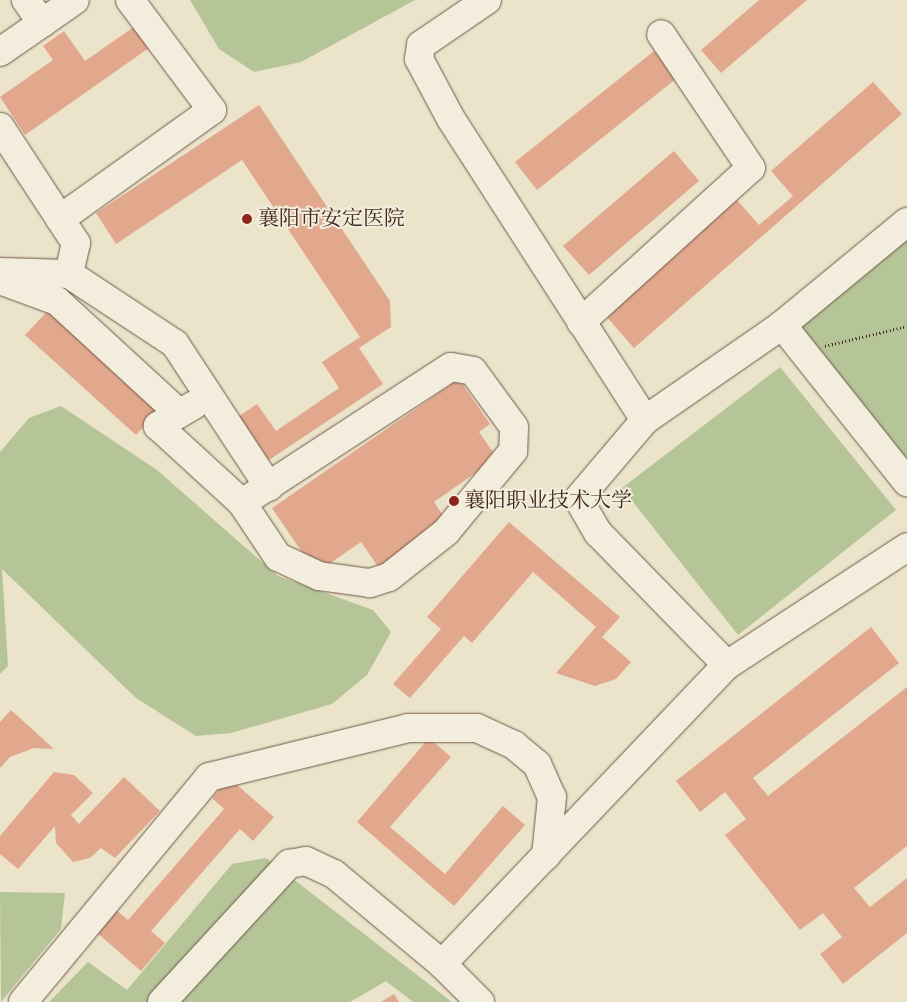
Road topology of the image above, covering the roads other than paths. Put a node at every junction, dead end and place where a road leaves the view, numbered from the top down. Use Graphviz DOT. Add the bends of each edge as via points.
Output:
graph roads {
  1 [pos="26,0"];
  2 [pos="75,0"];
  3 [pos="130,0"];
  4 [pos="487,0"];
  5 [pos="42,23"];
  6 [pos="661,34"];
  7 [pos="0,52"];
  8 [pos="4,138"];
  9 [pos="60,219"];
  10 [pos="907,222"];
  11 [pos="0,272"];
  12 [pos="69,274"];
  13 [pos="0,280"];
  14 [pos="581,322"];
  15 [pos="782,325"];
  16 [pos="209,395"];
  17 [pos="179,413"];
  18 [pos="645,420"];
  19 [pos="907,482"];
  20 [pos="269,487"];
  21 [pos="242,503"];
  22 [pos="907,548"];
  23 [pos="727,666"];
  24 [pos="546,856"];
  25 [pos="442,964"];
  26 [pos="23,1002"];
  27 [pos="162,1002"];
  28 [pos="480,1002"];
  1 -- 5 [label="lane"];
  2 -- 5 [label="lane"];
  3 -- 9 [label="lane" via="212,110"];
  4 -- 14 [label="lane" via="421,45 419,59 450,119"];
  5 -- 7 [label="lane"];
  6 -- 14 [label="lane" via="751,168"];
  8 -- 9 [label="lane"];
  9 -- 12 [label="lane" via="76,243"];
  10 -- 15 [label="lane"];
  11 -- 12 [label="lane"];
  12 -- 16 [label="lane" via="175,344"];
  13 -- 17 [label="lane" via="57,301"];
  14 -- 18 [label="lane"];
  15 -- 18 [label="lane"];
  15 -- 19 [label="lane"];
  16 -- 17 [label="lane"];
  16 -- 20 [label="lane"];
  17 -- 21 [label="lane" via="158,426"];
  18 -- 23 [label="lane" via="588,484 578,506 598,533"];
  20 -- 21 [label="lane"];
  20 -- 21 [label="lane" via="451,367 473,371 514,427 513,450 446,532 389,577 370,583 319,576 278,557"];
  22 -- 23 [label="lane"];
  23 -- 24 [label="lane"];
  24 -- 25 [label="lane"];
  24 -- 26 [label="lane" via="552,797 537,764 514,745 477,728 408,728 209,777 89,928"];
  25 -- 27 [label="lane" via="334,874 306,861 289,864"];
  25 -- 28 [label="lane"];
}
